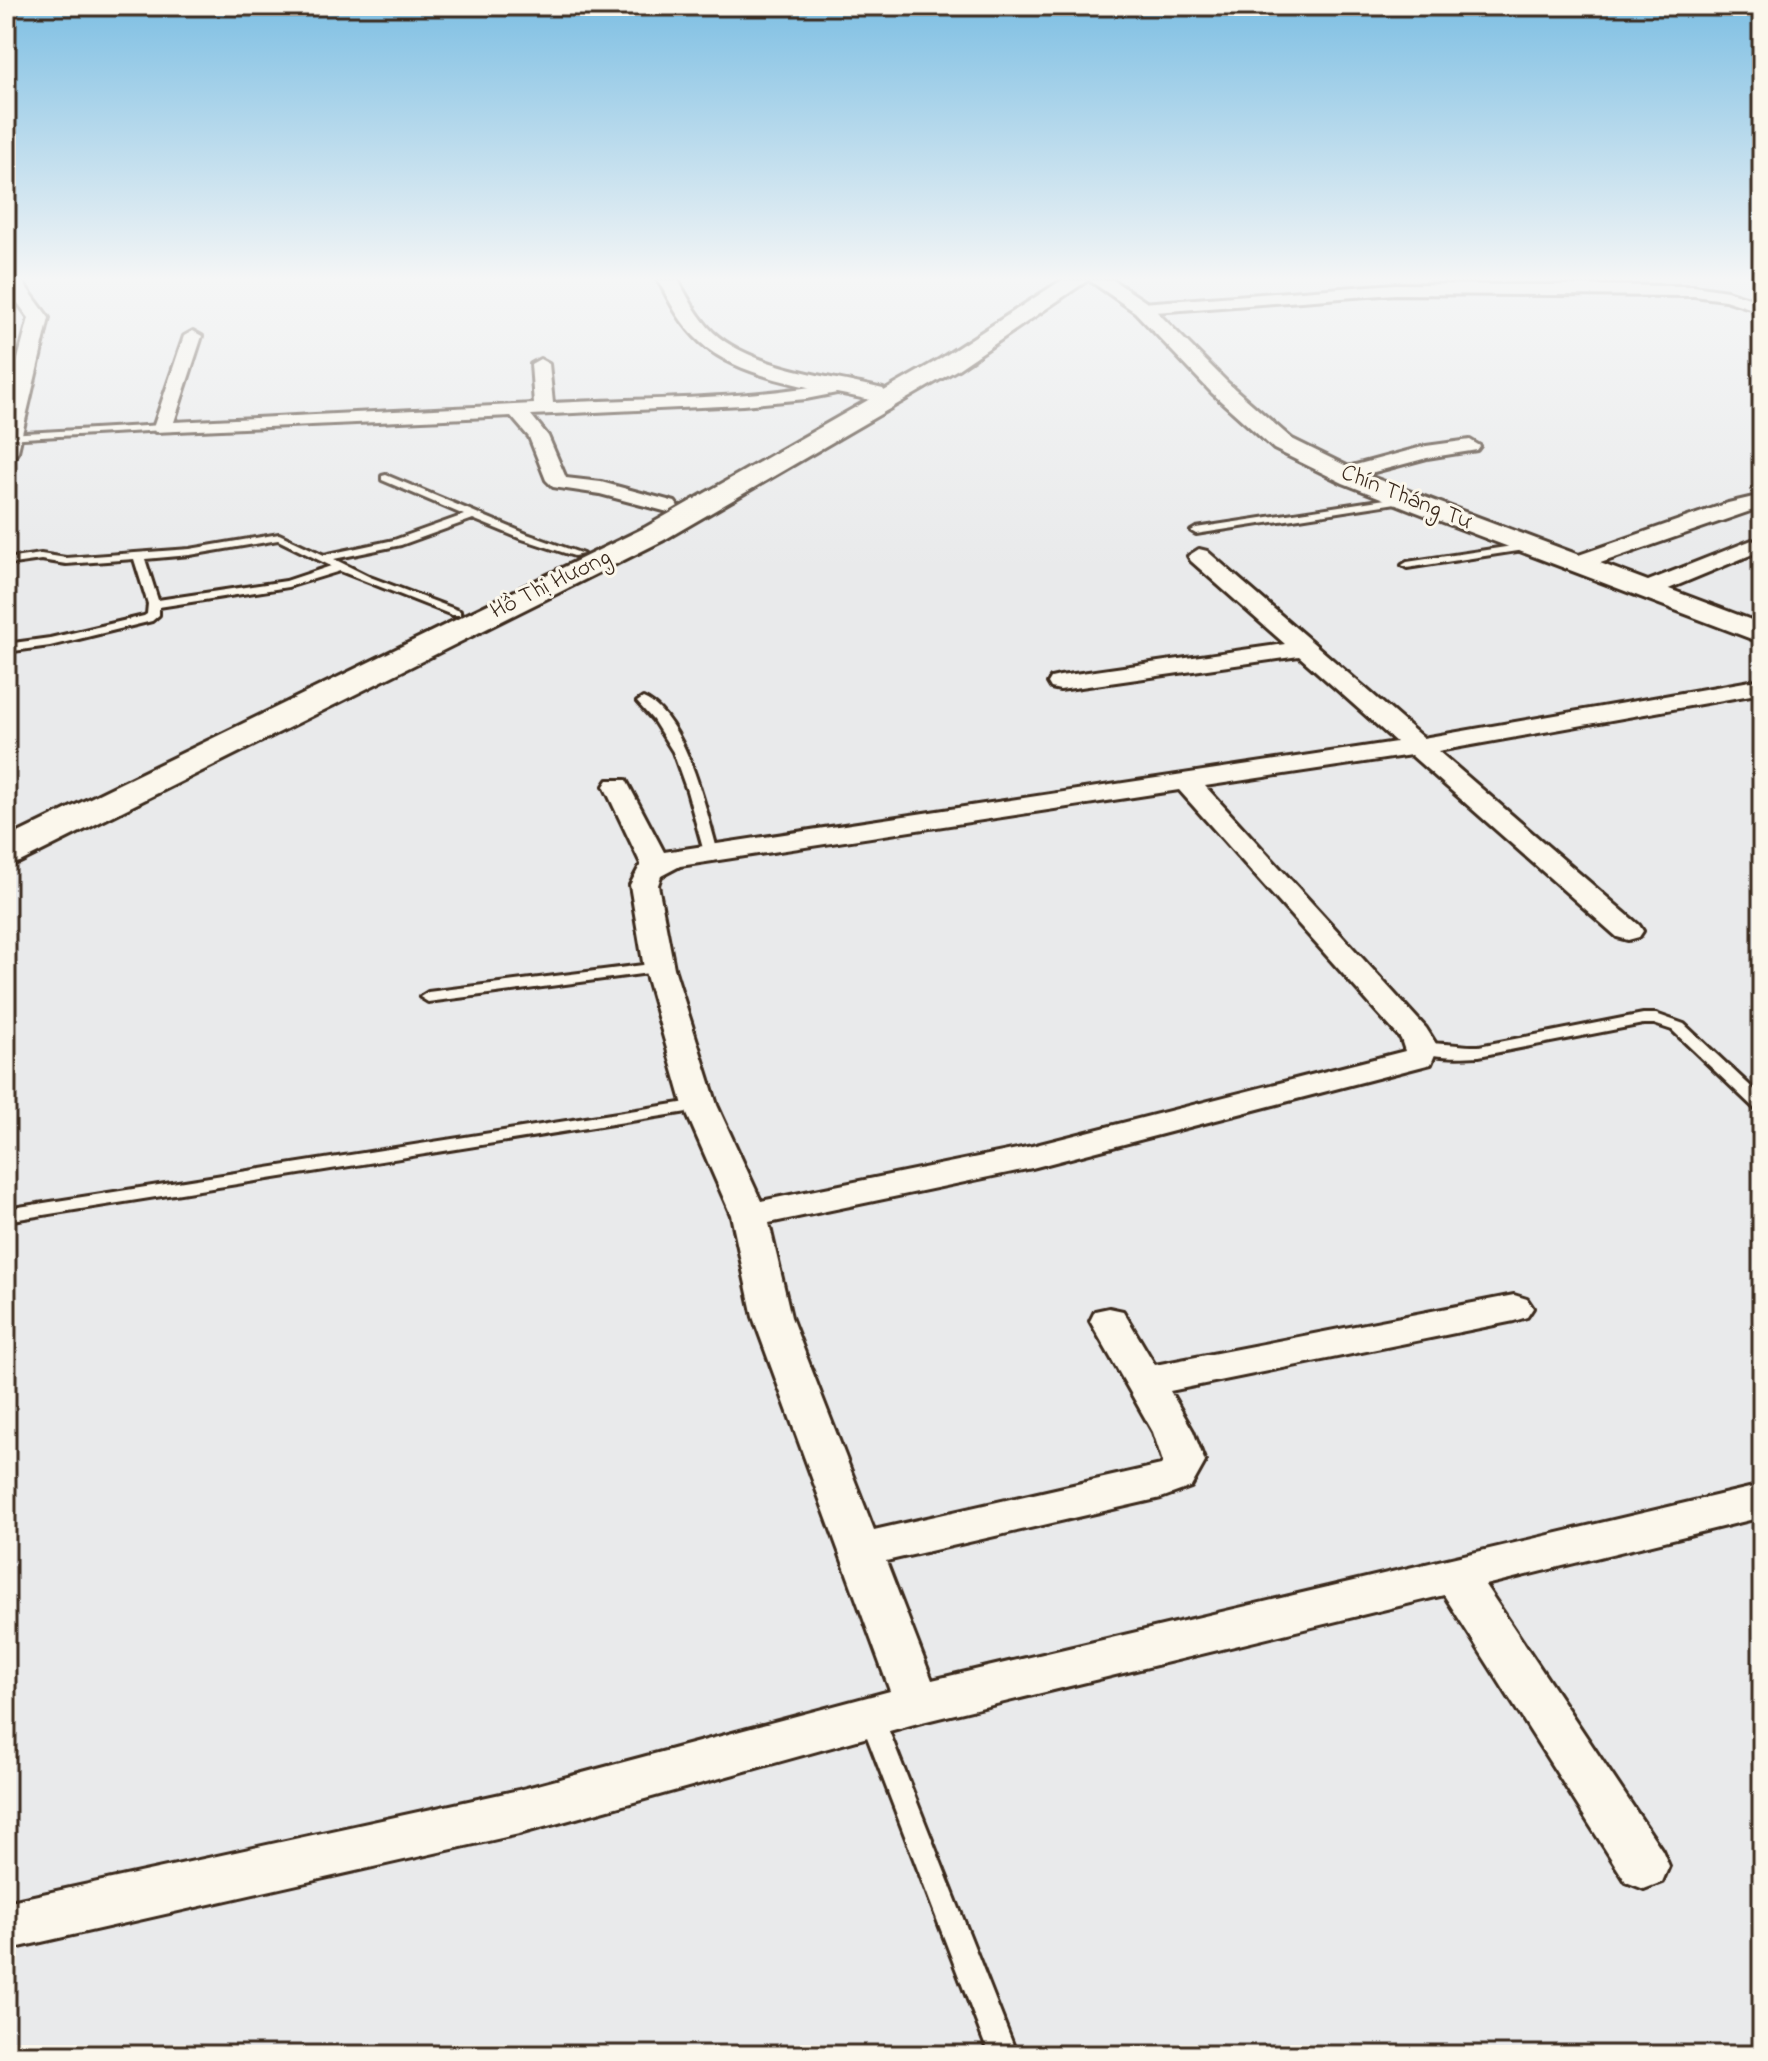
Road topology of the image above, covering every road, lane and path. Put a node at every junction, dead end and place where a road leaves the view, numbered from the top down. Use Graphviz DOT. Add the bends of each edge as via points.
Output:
graph roads {
  1 [pos="24,376"];
  2 [pos="179,376"];
  3 [pos="541,376"];
  4 [pos="806,376"];
  5 [pos="885,376"];
  6 [pos="928,376"];
  7 [pos="1208,376"];
  8 [pos="861,390"];
  9 [pos="544,409"];
  10 [pos="517,411"];
  11 [pos="162,428"];
  12 [pos="7,444"];
  13 [pos="1470,446"];
  14 [pos="1344,474"];
  15 [pos="386,478"];
  16 [pos="1405,499"];
  17 [pos="1762,501"];
  18 [pos="668,506"];
  19 [pos="473,515"];
  20 [pos="1196,531"];
  21 [pos="1532,546"];
  22 [pos="1752,546"];
  23 [pos="578,554"];
  24 [pos="138,555"];
  25 [pos="1199,556"];
  26 [pos="323,558"];
  27 [pos="6,562"];
  28 [pos="1578,563"];
  29 [pos="1407,565"];
  30 [pos="340,567"];
  31 [pos="1646,590"];
  32 [pos="154,604"];
  33 [pos="456,613"];
  34 [pos="1762,634"];
  35 [pos="6,648"];
  36 [pos="1304,648"];
  37 [pos="1060,683"];
  38 [pos="1762,686"];
  39 [pos="643,702"];
  40 [pos="1417,747"];
  41 [pos="1184,780"];
  42 [pos="617,786"];
  43 [pos="6,837"];
  44 [pos="711,852"];
  45 [pos="6,854"];
  46 [pos="656,865"];
  47 [pos="1628,931"];
  48 [pos="659,968"];
  49 [pos="428,997"];
  50 [pos="1422,1047"];
  51 [pos="700,1105"];
  52 [pos="1762,1106"];
  53 [pos="6,1215"];
  54 [pos="749,1215"];
  55 [pos="1514,1308"];
  56 [pos="1109,1321"];
  57 [pos="1144,1382"];
  58 [pos="1762,1501"];
  59 [pos="860,1550"];
  60 [pos="1455,1575"];
  61 [pos="918,1703"];
  62 [pos="871,1716"];
  63 [pos="1644,1866"];
  64 [pos="6,1926"];
  65 [pos="1003,2055"];
  1 -- 12 [label="street"];
  2 -- 11 [label="street"];
  3 -- 9 [label="street"];
  4 -- 8 [label="street"];
  5 -- 8 [label="main road, Hồ Thị Hương"];
  6 -- 45 [label="main road, Hồ Thị Hương" via="654,534"];
  7 -- 14 [label="street, Chín Tháng Tư" via="1271,436"];
  8 -- 9 [label="street"];
  8 -- 18 [label="main road, Hồ Thị Hương"];
  9 -- 10 [label="street"];
  10 -- 11 [label="street"];
  10 -- 18 [label="street" via="538,436 560,483"];
  11 -- 12 [label="lane"];
  13 -- 14 [label="street"];
  14 -- 16 [label="street, Chín Tháng Tư"];
  15 -- 19 [label="lane"];
  16 -- 20 [label="lane"];
  16 -- 21 [label="street, Chín Tháng Tư"];
  17 -- 28 [label="street"];
  18 -- 23 [label="main road, Hồ Thị Hương"];
  19 -- 23 [label="lane"];
  19 -- 26 [label="lane" via="397,543"];
  21 -- 28 [label="street, Chín Tháng Tư"];
  21 -- 29 [label="lane"];
  22 -- 31 [label="street"];
  23 -- 33 [label="main road, Hồ Thị Hương"];
  24 -- 26 [label="lane" via="211,550 279,537"];
  24 -- 27 [label="lane"];
  24 -- 32 [label="lane"];
  25 -- 36 [label="street"];
  26 -- 30 [label="lane"];
  28 -- 31 [label="street, Chín Tháng Tư"];
  30 -- 32 [label="lane" via="288,584"];
  30 -- 33 [label="lane"];
  31 -- 34 [label="street, Chín Tháng Tư"];
  32 -- 35 [label="lane" via="153,615 141,622"];
  33 -- 43 [label="main road, Hồ Thị Hương"];
  36 -- 37 [label="street"];
  36 -- 40 [label="street"];
  38 -- 40 [label="street"];
  39 -- 44 [label="lane" via="660,717 679,749"];
  40 -- 41 [label="street"];
  40 -- 47 [label="street"];
  41 -- 44 [label="street"];
  41 -- 50 [label="street"];
  42 -- 46 [label="street"];
  44 -- 46 [label="street"];
  46 -- 48 [label="street" via="646,873 644,885"];
  48 -- 49 [label="lane"];
  48 -- 51 [label="street"];
  50 -- 52 [label="lane" via="1479,1051 1656,1019 1678,1027"];
  50 -- 54 [label="street" via="1419,1057 1294,1092 1032,1157"];
  51 -- 53 [label="lane"];
  51 -- 54 [label="street"];
  54 -- 59 [label="street" via="772,1317"];
  55 -- 57 [label="street"];
  56 -- 57 [label="street"];
  57 -- 59 [label="street" via="1173,1431 1184,1462 1176,1476"];
  58 -- 60 [label="street"];
  59 -- 61 [label="street"];
  60 -- 61 [label="street"];
  60 -- 63 [label="street"];
  61 -- 62 [label="street"];
  62 -- 64 [label="street" via="519,1812"];
  62 -- 65 [label="lane"];
}
